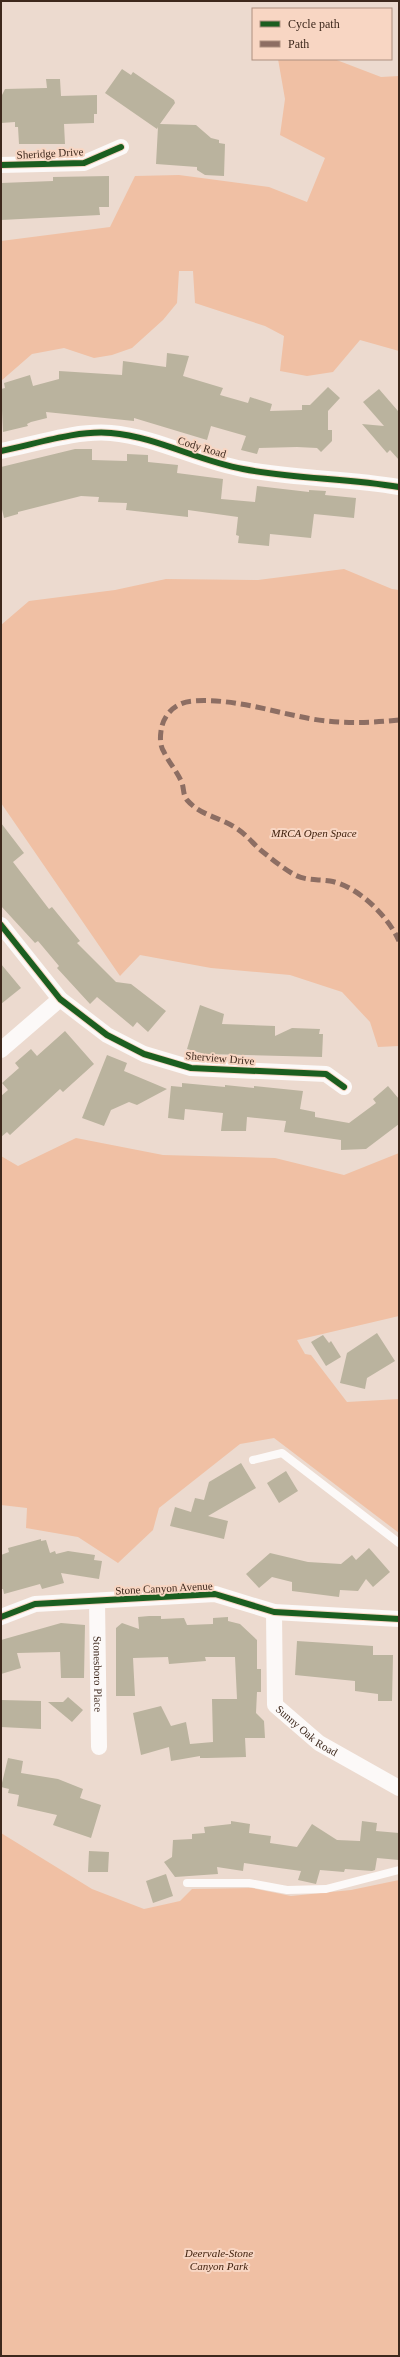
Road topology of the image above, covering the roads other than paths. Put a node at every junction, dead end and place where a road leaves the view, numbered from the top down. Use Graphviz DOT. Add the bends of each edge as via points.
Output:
graph roads {
  1 [pos="121,147"];
  2 [pos="1,165"];
  3 [pos="1,451"];
  4 [pos="399,487"];
  5 [pos="1,925"];
  6 [pos="60,999"];
  7 [pos="1,1050"];
  8 [pos="344,1087"];
  9 [pos="253,1460"];
  10 [pos="399,1543"];
  11 [pos="97,1601"];
  12 [pos="274,1612"];
  13 [pos="1,1617"];
  14 [pos="399,1619"];
  15 [pos="99,1747"];
  16 [pos="399,1788"];
  17 [pos="399,1870"];
  18 [pos="187,1883"];
  1 -- 2 [label="street, Sheridge Drive" via="84,163"];
  3 -- 4 [label="street, Cody Road" via="84,434 111,433 138,438 242,469"];
  5 -- 6 [label="street, Sherview Drive"];
  6 -- 7 [label="street"];
  6 -- 8 [label="street, Sherview Drive" via="107,1035 144,1054 191,1068 326,1074"];
  9 -- 10 [label="lane" via="282,1453"];
  11 -- 12 [label="street, Stone Canyon Avenue" via="215,1594"];
  11 -- 13 [label="street, Stone Canyon Avenue" via="35,1604"];
  11 -- 15 [label="street, Stonesboro Place"];
  12 -- 14 [label="street, Stone Canyon Avenue"];
  12 -- 16 [label="street, Sunny Oak Road" via="275,1705 319,1743"];
  17 -- 18 [label="lane" via="326,1889 287,1890 249,1883"];
}
